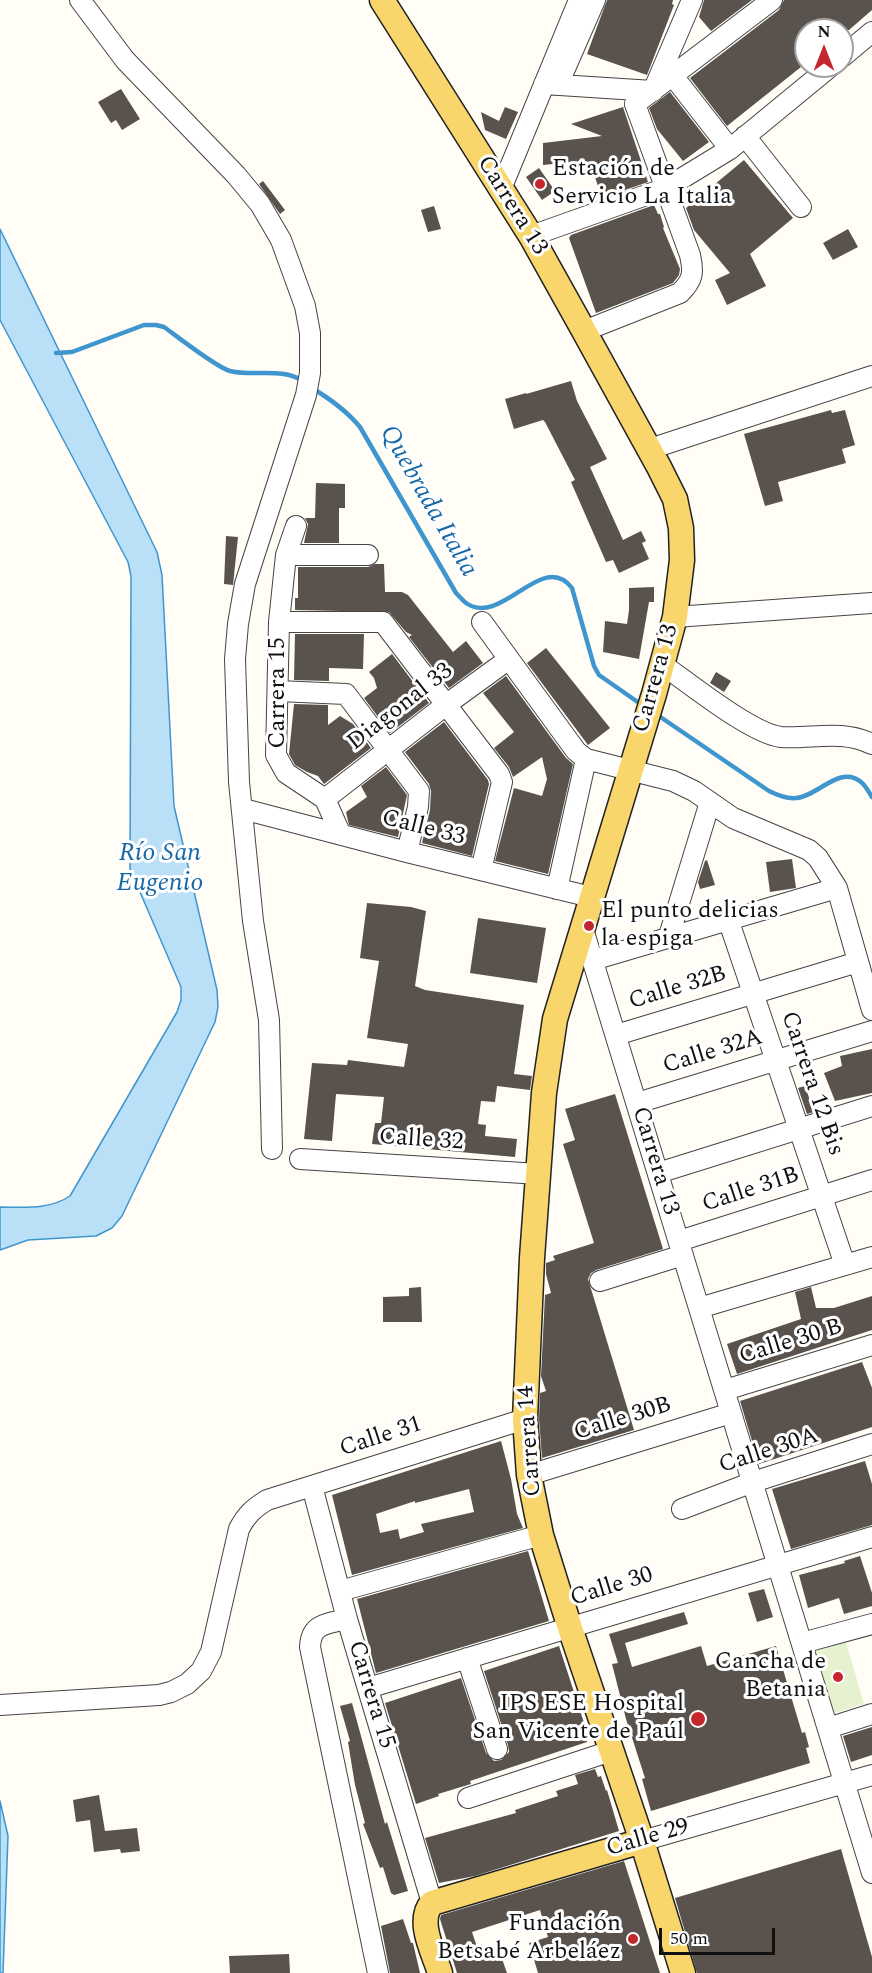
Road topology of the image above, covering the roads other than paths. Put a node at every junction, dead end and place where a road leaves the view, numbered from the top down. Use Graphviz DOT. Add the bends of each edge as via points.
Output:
graph roads {
  1 [pos="80,0"];
  2 [pos="382,0"];
  3 [pos="579,0"];
  4 [pos="595,0"];
  5 [pos="692,0"];
  6 [pos="772,0"];
  7 [pos="872,32"];
  8 [pos="854,47"];
  9 [pos="673,76"];
  10 [pos="816,78"];
  11 [pos="551,84"];
  12 [pos="653,91"];
  13 [pos="737,143"];
  14 [pos="666,188"];
  15 [pos="501,189"];
  16 [pos="801,207"];
  17 [pos="531,236"];
  18 [pos="584,331"];
  19 [pos="872,376"];
  20 [pos="650,449"];
  21 [pos="296,526"];
  22 [pos="286,555"];
  23 [pos="368,555"];
  24 [pos="872,603"];
  25 [pos="675,617"];
  26 [pos="279,622"];
  27 [pos="482,622"];
  28 [pos="509,659"];
  29 [pos="663,665"];
  30 [pos="278,691"];
  31 [pos="447,704"];
  32 [pos="872,744"];
  33 [pos="389,750"];
  34 [pos="586,759"];
  35 [pos="630,770"];
  36 [pos="325,799"];
  37 [pos="710,802"];
  38 [pos="243,809"];
  39 [pos="341,835"];
  40 [pos="406,852"];
  41 [pos="481,870"];
  42 [pos="837,888"];
  43 [pos="557,889"];
  44 [pos="591,897"];
  45 [pos="728,919"];
  46 [pos="582,926"];
  47 [pos="669,936"];
  48 [pos="593,960"];
  49 [pos="858,962"];
  50 [pos="753,993"];
  51 [pos="872,1010"];
  52 [pos="872,1031"];
  53 [pos="616,1035"];
  54 [pos="776,1060"];
  55 [pos="637,1103"];
  56 [pos="872,1106"];
  57 [pos="799,1129"];
  58 [pos="272,1149"];
  59 [pos="300,1159"];
  60 [pos="658,1173"];
  61 [pos="539,1174"];
  62 [pos="872,1180"];
  63 [pos="821,1196"];
  64 [pos="681,1248"];
  65 [pos="872,1257"];
  66 [pos="845,1265"];
  67 [pos="600,1281"];
  68 [pos="699,1308"];
  69 [pos="872,1345"];
  70 [pos="725,1390"];
  71 [pos="731,1413"];
  72 [pos="525,1419"];
  73 [pos="872,1444"];
  74 [pos="529,1476"];
  75 [pos="753,1482"];
  76 [pos="312,1486"];
  77 [pos="682,1509"];
  78 [pos="541,1535"];
  79 [pos="872,1538"];
  80 [pos="778,1565"];
  81 [pos="340,1591"];
  82 [pos="348,1619"];
  83 [pos="872,1624"];
  84 [pos="570,1628"];
  85 [pos="802,1643"];
  86 [pos="467,1658"];
  87 [pos="368,1688"];
  88 [pos="0,1705"];
  89 [pos="872,1714"];
  90 [pos="828,1728"];
  91 [pos="497,1749"];
  92 [pos="611,1751"];
  93 [pos="872,1775"];
  94 [pos="844,1783"];
  95 [pos="468,1798"];
  96 [pos="642,1841"];
  97 [pos="872,1873"];
  98 [pos="430,1906"];
  99 [pos="378,1973"];
  100 [pos="440,1973"];
  101 [pos="683,1973"];
  1 -- 38 [label="street" via="125,60 260,204 281,240 305,306 310,333 306,395 245,584 238,624 236,726"];
  2 -- 15 [label="main road, Carrera 13"];
  3 -- 11 [label="street"];
  4 -- 11 [label="street"];
  5 -- 12 [label="street"];
  6 -- 9 [label="street"];
  7 -- 8 [label="street"];
  9 -- 12 [label="street"];
  9 -- 13 [label="street"];
  10 -- 13 [label="street"];
  11 -- 12 [label="street"];
  11 -- 15 [label="street"];
  12 -- 14 [label="street" via="635,104"];
  13 -- 14 [label="street"];
  13 -- 16 [label="street"];
  14 -- 17 [label="street"];
  14 -- 18 [label="street" via="690,255 693,271 688,285 680,293"];
  15 -- 17 [label="main road, Carrera 13"];
  17 -- 18 [label="main road, Carrera 13"];
  18 -- 20 [label="main road, Carrera 13"];
  19 -- 20 [label="street"];
  20 -- 25 [label="main road, Carrera 13" via="675,499 681,528 682,560"];
  21 -- 22 [label="street, Carrera 15"];
  22 -- 23 [label="street"];
  22 -- 26 [label="street, Carrera 15"];
  24 -- 25 [label="street"];
  25 -- 29 [label="main road, Carrera 13"];
  26 -- 30 [label="street, Carrera 15"];
  26 -- 31 [label="street" via="383,622"];
  27 -- 28 [label="street"];
  28 -- 31 [label="street, Diagonal 33"];
  28 -- 34 [label="street" via="576,751"];
  29 -- 32 [label="street" via="759,730 779,737 855,737"];
  29 -- 35 [label="main road, Carrera 13"];
  30 -- 33 [label="street" via="346,694"];
  30 -- 36 [label="street, Carrera 15" via="276,755 286,773"];
  31 -- 33 [label="street, Diagonal 33"];
  31 -- 41 [label="street" via="502,782"];
  33 -- 36 [label="street, Diagonal 33"];
  33 -- 40 [label="street" via="418,791 418,807"];
  34 -- 35 [label="street"];
  34 -- 43 [label="street"];
  35 -- 37 [label="street" via="673,781"];
  35 -- 44 [label="main road, Carrera 13"];
  36 -- 39 [label="street"];
  37 -- 42 [label="street" via="733,818 809,850"];
  37 -- 47 [label="street"];
  38 -- 39 [label="street, Calle 33"];
  38 -- 58 [label="street" via="253,921 269,1020"];
  39 -- 40 [label="street, Calle 33"];
  40 -- 41 [label="street, Calle 33"];
  41 -- 43 [label="street, Calle 33"];
  42 -- 45 [label="street"];
  42 -- 49 [label="street"];
  43 -- 44 [label="street, Calle 33"];
  44 -- 46 [label="main road, Carrera 13"];
  45 -- 47 [label="street"];
  45 -- 50 [label="street, Carrera 12 Bis"];
  46 -- 48 [label="street, Carrera 13"];
  46 -- 61 [label="main road, Carrera 14" via="555,1018 544,1094"];
  47 -- 48 [label="street"];
  48 -- 53 [label="street, Carrera 13"];
  49 -- 50 [label="street, Calle 32B"];
  49 -- 51 [label="street"];
  50 -- 53 [label="street, Calle 32B"];
  50 -- 54 [label="street, Carrera 12 Bis"];
  52 -- 54 [label="street, Calle 32A"];
  53 -- 55 [label="street, Carrera 13"];
  54 -- 55 [label="street, Calle 32A"];
  54 -- 57 [label="street, Carrera 12 Bis"];
  55 -- 60 [label="street, Carrera 13"];
  56 -- 57 [label="street"];
  57 -- 60 [label="street"];
  57 -- 63 [label="street, Carrera 12 Bis"];
  59 -- 61 [label="street, Calle 32"];
  60 -- 64 [label="street, Carrera 13"];
  61 -- 72 [label="main road, Carrera 14"];
  62 -- 63 [label="street, Calle 31B"];
  63 -- 64 [label="street, Calle 31B"];
  63 -- 66 [label="street, Carrera 12 Bis"];
  64 -- 67 [label="street, Calle 31B"];
  64 -- 68 [label="street, Carrera 13"];
  65 -- 66 [label="street"];
  66 -- 68 [label="street"];
  68 -- 70 [label="street, Carrera 13"];
  69 -- 70 [label="street, Calle 30 B"];
  70 -- 71 [label="street, Carrera 13"];
  71 -- 74 [label="street, Calle 30B"];
  71 -- 75 [label="street, Carrera 13"];
  72 -- 74 [label="main road, Carrera 14"];
  72 -- 76 [label="street, Calle 31"];
  73 -- 75 [label="street, Calle 30A"];
  74 -- 78 [label="main road, Carrera 14"];
  75 -- 77 [label="street, Calle 30A"];
  75 -- 80 [label="street, Carrera 13"];
  76 -- 81 [label="street, Carrera 15"];
  76 -- 88 [label="street, Calle 31" via="267,1500 244,1518 211,1652 201,1671 187,1684 159,1695"];
  78 -- 81 [label="street"];
  78 -- 84 [label="main road, Carrera 14"];
  79 -- 80 [label="street, Calle 30"];
  80 -- 84 [label="street, Calle 30"];
  80 -- 85 [label="street, Carrera 13"];
  81 -- 82 [label="street, Carrera 15"];
  82 -- 87 [label="street, Carrera 15"];
  82 -- 99 [label="street" via="317,1627 310,1647"];
  83 -- 85 [label="street"];
  84 -- 86 [label="street, Calle 30"];
  84 -- 92 [label="main road, Carrera 14"];
  85 -- 90 [label="street, Carrera 13"];
  86 -- 87 [label="street, Calle 30"];
  86 -- 91 [label="street"];
  87 -- 98 [label="street, Carrera 15"];
  89 -- 90 [label="street"];
  90 -- 94 [label="street, Carrera 13"];
  92 -- 95 [label="street"];
  92 -- 96 [label="main road, Carrera 14"];
  93 -- 94 [label="street, Calle 29"];
  94 -- 96 [label="street, Calle 29"];
  94 -- 97 [label="street, Carrera 13"];
  96 -- 98 [label="main road, Calle 29"];
  96 -- 101 [label="main road, Carrera 14"];
  98 -- 100 [label="main road, Carrera 15" via="425,1919"];
}
